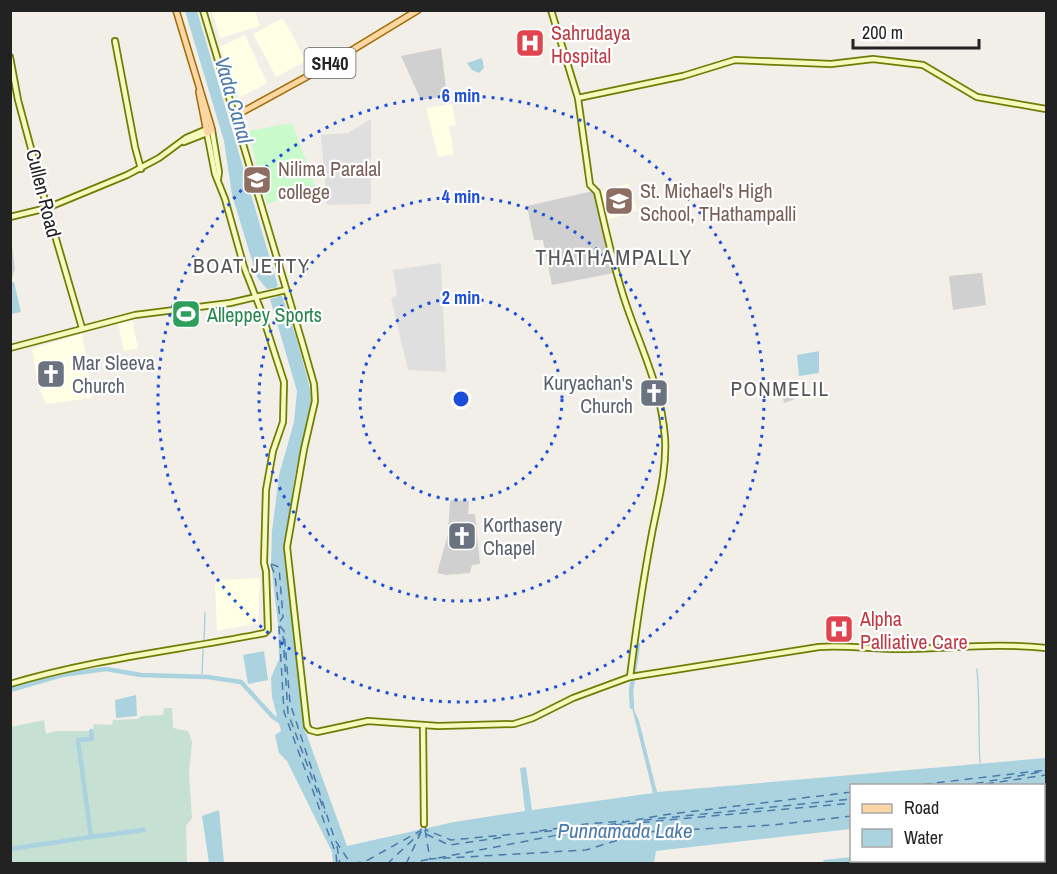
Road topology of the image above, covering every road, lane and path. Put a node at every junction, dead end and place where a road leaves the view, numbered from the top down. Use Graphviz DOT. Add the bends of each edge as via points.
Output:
graph roads {
  1 [pos="176,10"];
  2 [pos="203,10"];
  3 [pos="418,10"];
  4 [pos="551,10"];
  5 [pos="115,41"];
  6 [pos="10,57"];
  7 [pos="578,98"];
  8 [pos="1047,109"];
  9 [pos="235,116"];
  10 [pos="209,130"];
  11 [pos="141,168"];
  12 [pos="47,208"];
  13 [pos="10,217"];
  14 [pos="286,290"];
  15 [pos="255,297"];
  16 [pos="82,328"];
  17 [pos="10,348"];
  18 [pos="1047,648"];
  19 [pos="630,677"];
  20 [pos="10,684"];
  21 [pos="423,726"];
  22 [pos="424,824"];
  1 -- 10 [label="main road"];
  2 -- 9 [label="main road"];
  3 -- 9 [label="main road, SH40"];
  4 -- 7 [label="main road"];
  5 -- 11 [label="main road"];
  6 -- 12 [label="main road, Cullen Road"];
  7 -- 8 [label="main road" via="683,76 735,60 831,64 873,59 923,65 977,97"];
  7 -- 19 [label="main road" via="590,186 597,192 627,306 656,384 665,441 663,478"];
  9 -- 14 [label="main road"];
  10 -- 11 [label="main road"];
  10 -- 15 [label="main road" via="218,179"];
  11 -- 12 [label="main road"];
  12 -- 13 [label="main road"];
  12 -- 16 [label="main road, Cullen Road"];
  14 -- 15 [label="main road"];
  14 -- 21 [label="main road" via="316,394 287,546 308,728 317,732 368,720"];
  15 -- 16 [label="main road" via="135,315"];
  15 -- 20 [label="main road" via="285,382 283,422 273,451 265,514 268,630 68,668"];
  16 -- 17 [label="main road"];
  18 -- 19 [label="main road" via="819,647"];
  19 -- 21 [label="main road" via="524,722"];
  21 -- 22 [label="main road"];
}
